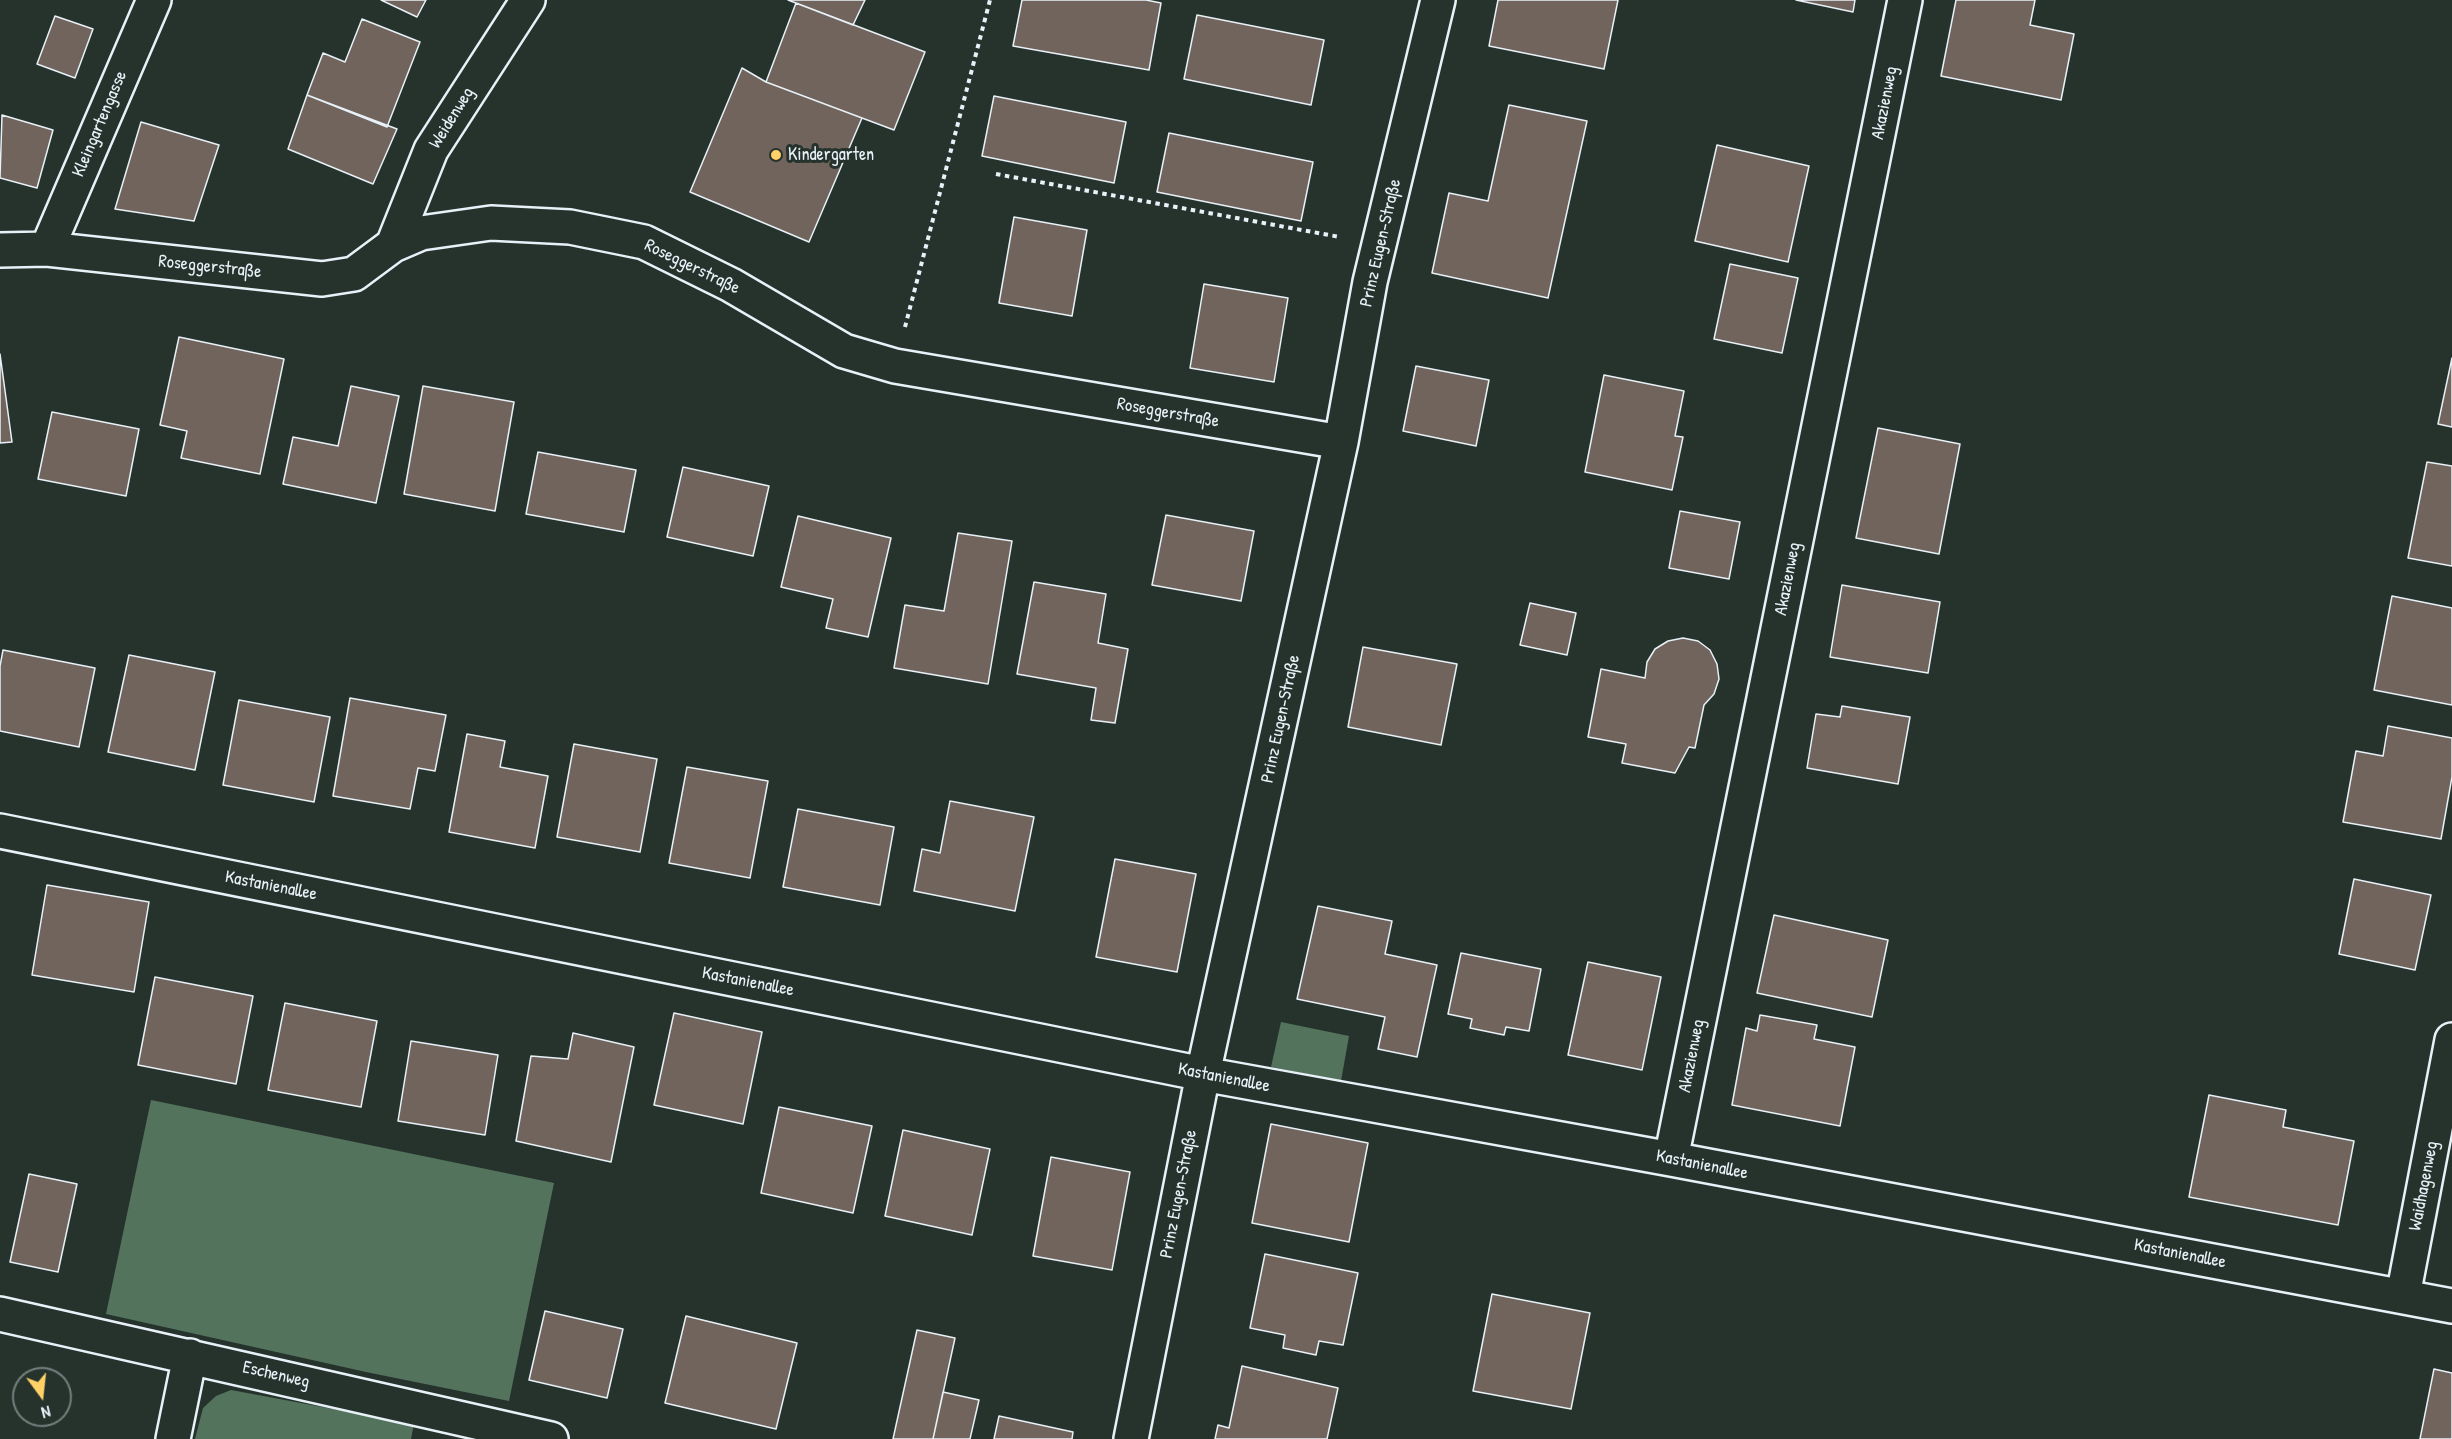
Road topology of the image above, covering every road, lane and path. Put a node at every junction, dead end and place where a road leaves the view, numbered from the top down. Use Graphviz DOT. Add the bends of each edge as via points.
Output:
graph roads {
  1 [pos="154,0"];
  2 [pos="528,0"];
  3 [pos="990,0"];
  4 [pos="1438,0"];
  5 [pos="1905,0"];
  6 [pos="996,174"];
  7 [pos="1380,244"];
  8 [pos="393,245"];
  9 [pos="46,249"];
  10 [pos="0,250"];
  11 [pos="895,366"];
  12 [pos="1341,442"];
  13 [pos="0,831"];
  14 [pos="2452,1040"];
  15 [pos="1203,1074"];
  16 [pos="1671,1159"];
  17 [pos="2403,1296"];
  18 [pos="2452,1306"];
  19 [pos="0,1314"];
  20 [pos="190,1356"];
  21 [pos="172,1439"];
  22 [pos="551,1439"];
  23 [pos="1131,1439"];
  1 -- 9 [label="street, Kleingartengasse"];
  2 -- 8 [label="street, Weidenweg" via="431,150"];
  3 -- 11 [label="path"];
  4 -- 7 [label="street, Prinz Eugen-Straße"];
  5 -- 16 [label="street, Akazienweg"];
  6 -- 7 [label="path"];
  7 -- 12 [label="street, Prinz Eugen-Straße"];
  8 -- 9 [label="street, Roseggerstraße" via="354,274 322,279"];
  8 -- 11 [label="street, Roseggerstraße" via="421,233 491,223 570,227 644,242 731,285 844,351"];
  9 -- 10 [label="street, Roseggerstraße"];
  11 -- 12 [label="street, Roseggerstraße"];
  12 -- 15 [label="street, Prinz Eugen-Straße"];
  13 -- 15 [label="street, Kastanienallee"];
  14 -- 17 [label="street, Waidhagenweg"];
  15 -- 16 [label="street, Kastanienallee"];
  15 -- 23 [label="street, Prinz Eugen-Straße"];
  16 -- 17 [label="street, Kastanienallee"];
  17 -- 18 [label="street, Kastanienallee"];
  19 -- 20 [label="street, Eschenweg"];
  20 -- 21 [label="street"];
  20 -- 22 [label="street, Eschenweg"];
}
